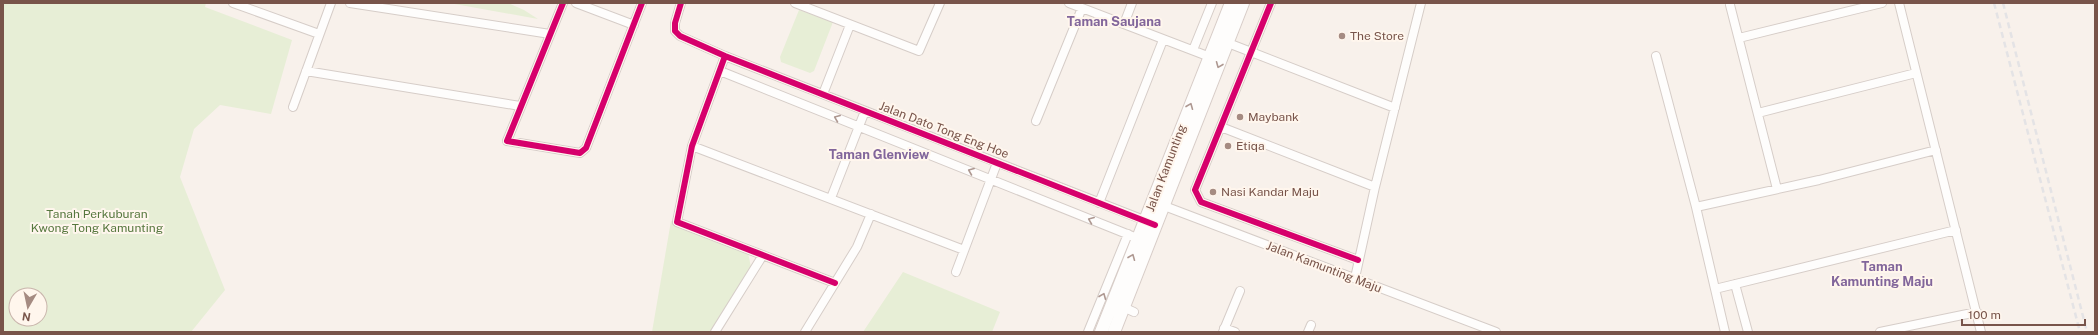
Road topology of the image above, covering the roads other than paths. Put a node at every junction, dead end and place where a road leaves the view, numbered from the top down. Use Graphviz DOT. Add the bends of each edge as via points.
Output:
graph roads {
  1 [pos="233,3"];
  2 [pos="331,3"];
  3 [pos="350,3"];
  4 [pos="562,3"];
  5 [pos="576,3"];
  6 [pos="642,3"];
  7 [pos="682,3"];
  8 [pos="795,3"];
  9 [pos="940,3"];
  10 [pos="1069,3"];
  11 [pos="1132,3"];
  12 [pos="1212,3"];
  13 [pos="1231,3"];
  14 [pos="1243,3"];
  15 [pos="1271,3"];
  16 [pos="1421,3"];
  17 [pos="1882,3"];
  18 [pos="1899,3"];
  19 [pos="1730,5"];
  20 [pos="1082,8"];
  21 [pos="1124,24"];
  22 [pos="634,25"];
  23 [pos="850,25"];
  24 [pos="319,34"];
  25 [pos="550,34"];
  26 [pos="1739,38"];
  27 [pos="1163,40"];
  28 [pos="1228,43"];
  29 [pos="1193,50"];
  30 [pos="1251,53"];
  31 [pos="725,56"];
  32 [pos="1656,56"];
  33 [pos="1210,57"];
  34 [pos="306,71"];
  35 [pos="720,71"];
  36 [pos="1916,73"];
  37 [pos="823,94"];
  38 [pos="293,106"];
  39 [pos="520,106"];
  40 [pos="1395,108"];
  41 [pos="865,111"];
  42 [pos="1758,113"];
  43 [pos="1036,121"];
  44 [pos="858,126"];
  45 [pos="1221,127"];
  46 [pos="692,146"];
  47 [pos="1936,150"];
  48 [pos="997,163"];
  49 [pos="990,179"];
  50 [pos="1375,187"];
  51 [pos="1777,189"];
  52 [pos="831,198"];
  53 [pos="1099,203"];
  54 [pos="1157,204"];
  55 [pos="1696,207"];
  56 [pos="871,214"];
  57 [pos="1150,223"];
  58 [pos="1956,230"];
  59 [pos="1128,234"];
  60 [pos="1144,241"];
  61 [pos="964,250"];
  62 [pos="763,255"];
  63 [pos="1358,260"];
  64 [pos="956,272"];
  65 [pos="1355,278"];
  66 [pos="835,283"];
  67 [pos="1735,284"];
  68 [pos="1715,289"];
  69 [pos="1240,291"];
  70 [pos="1123,307"];
  71 [pos="1134,312"];
  72 [pos="1977,312"];
  73 [pos="1478,329"];
  74 [pos="1223,330"];
  75 [pos="1893,330"];
  76 [pos="715,332"];
  77 [pos="805,332"];
  78 [pos="1088,332"];
  79 [pos="1101,332"];
  80 [pos="1114,332"];
  81 [pos="1235,332"];
  82 [pos="1496,332"];
  83 [pos="1725,332"];
  84 [pos="1748,332"];
  85 [pos="1880,332"];
  86 [pos="1982,332"];
  1 -- 24 [label="street"];
  2 -- 24 [label="street"];
  3 -- 25 [label="street"];
  4 -- 25 [label="street"];
  5 -- 22 [label="street"];
  6 -- 22 [label="street"];
  7 -- 31 [label="street, Jalan Dato Tong Eng Hoe" via="675,30 680,36"];
  8 -- 23 [label="street"];
  9 -- 23 [label="street" via="919,51"];
  10 -- 20 [label="street"];
  11 -- 21 [label="street"];
  12 -- 29 [label="street"];
  13 -- 33 [label="main road, Jalan Kamunting"];
  14 -- 28 [label="main road, Jalan Kamunting"];
  15 -- 30 [label="street"];
  16 -- 40 [label="street"];
  17 -- 26 [label="street"];
  18 -- 36 [label="street"];
  19 -- 26 [label="street"];
  20 -- 21 [label="street"];
  20 -- 43 [label="street"];
  21 -- 27 [label="street"];
  22 -- 39 [label="street" via="586,148 580,153 507,141"];
  23 -- 37 [label="street"];
  24 -- 34 [label="street"];
  25 -- 39 [label="street"];
  26 -- 42 [label="street"];
  27 -- 29 [label="street"];
  27 -- 53 [label="street"];
  28 -- 30 [label="street"];
  28 -- 54 [label="main road, Jalan Kamunting, one-way"];
  29 -- 33 [label="street"];
  30 -- 40 [label="street"];
  30 -- 45 [label="street"];
  31 -- 35 [label="street"];
  31 -- 37 [label="street, Jalan Dato Tong Eng Hoe"];
  32 -- 55 [label="street"];
  54 -- 33 [label="main road, Jalan Kamunting, one-way"];
  34 -- 38 [label="street"];
  34 -- 39 [label="street"];
  44 -- 35 [label="street, one-way"];
  35 -- 46 [label="street"];
  36 -- 42 [label="street"];
  36 -- 47 [label="street"];
  37 -- 41 [label="street, Jalan Dato Tong Eng Hoe"];
  40 -- 50 [label="street"];
  41 -- 44 [label="street"];
  41 -- 48 [label="street, Jalan Dato Tong Eng Hoe"];
  42 -- 51 [label="street"];
  49 -- 44 [label="street, one-way"];
  44 -- 52 [label="street"];
  45 -- 50 [label="street"];
  45 -- 63 [label="street" via="1195,190 1201,202"];
  46 -- 52 [label="street"];
  46 -- 62 [label="street" via="677,222"];
  47 -- 51 [label="street"];
  47 -- 58 [label="street"];
  48 -- 49 [label="street"];
  48 -- 53 [label="street, Jalan Dato Tong Eng Hoe"];
  59 -- 49 [label="street, one-way"];
  49 -- 61 [label="street"];
  50 -- 63 [label="street"];
  51 -- 55 [label="street"];
  52 -- 56 [label="street"];
  53 -- 57 [label="street, Jalan Dato Tong Eng Hoe"];
  54 -- 57 [label="main road, Jalan Kamunting"];
  54 -- 65 [label="street, Jalan Kamunting Maju"];
  55 -- 68 [label="street"];
  56 -- 61 [label="street"];
  56 -- 66 [label="street" via="857,247"];
  57 -- 60 [label="main road, Jalan Kamunting"];
  58 -- 67 [label="street"];
  58 -- 72 [label="street"];
  59 -- 60 [label="street"];
  78 -- 59 [label="street, one-way"];
  60 -- 70 [label="main road, Jalan Kamunting"];
  79 -- 60 [label="main road, Jalan Kamunting, one-way"];
  61 -- 64 [label="street"];
  62 -- 66 [label="street"];
  62 -- 76 [label="street"];
  63 -- 65 [label="street"];
  65 -- 73 [label="street, Jalan Kamunting Maju"];
  66 -- 77 [label="street"];
  67 -- 68 [label="street"];
  67 -- 84 [label="street"];
  68 -- 83 [label="street"];
  69 -- 74 [label="street"];
  70 -- 71 [label="street"];
  70 -- 80 [label="main road, Jalan Kamunting"];
  72 -- 75 [label="street"];
  72 -- 86 [label="street"];
  73 -- 82 [label="street, Jalan Kamunting Maju"];
  74 -- 81 [label="street"];
  75 -- 85 [label="street"];
}
